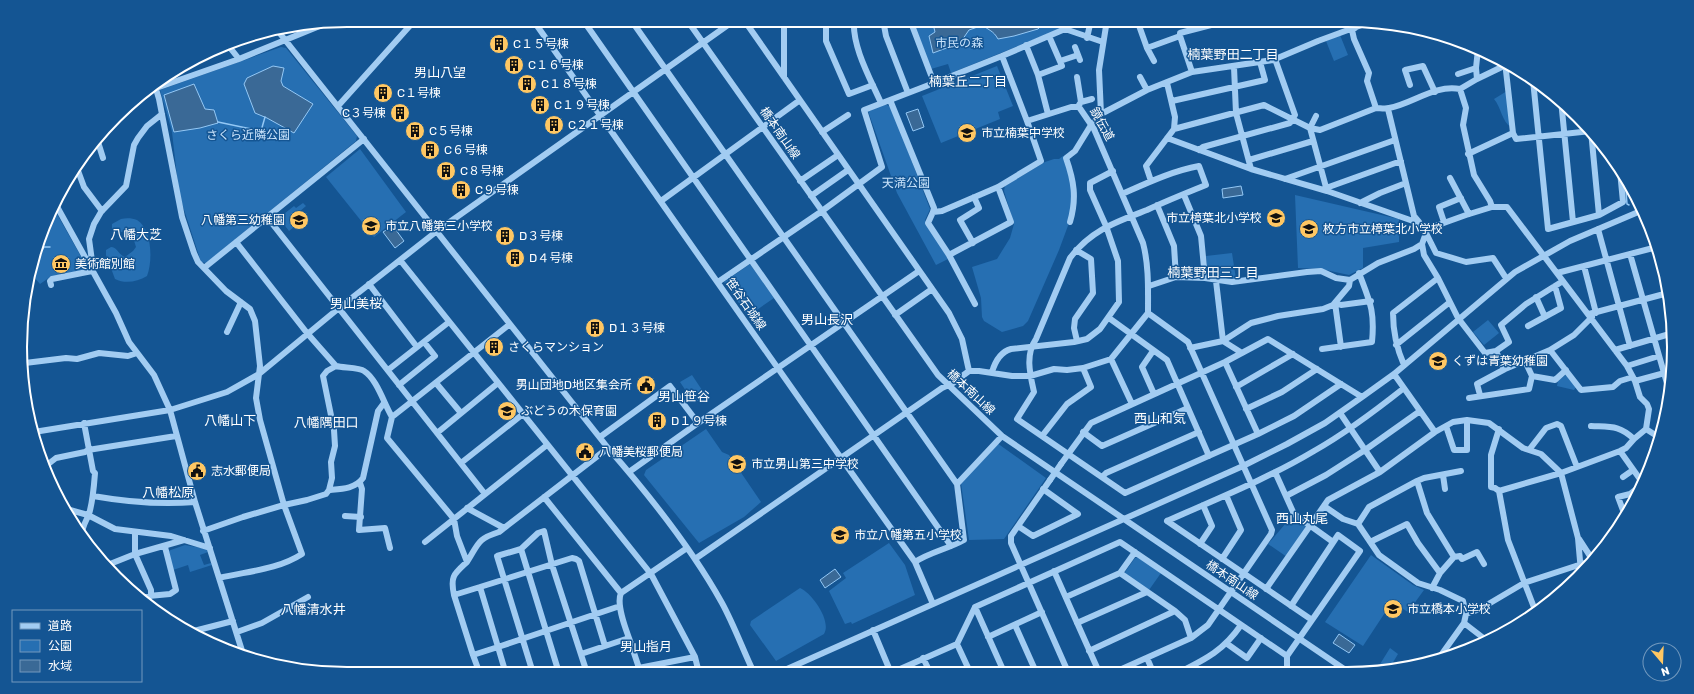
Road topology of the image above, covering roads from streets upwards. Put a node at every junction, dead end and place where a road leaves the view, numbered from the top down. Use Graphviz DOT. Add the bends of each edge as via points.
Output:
graph roads {
  1 [pos="409,27"];
  2 [pos="541,27"];
  3 [pos="588,27"];
  4 [pos="636,27"];
  5 [pos="692,27"];
  6 [pos="726,27"];
  7 [pos="749,27"];
  8 [pos="784,27"];
  9 [pos="826,27"];
  10 [pos="853,27"];
  11 [pos="884,27"];
  12 [pos="913,27"];
  13 [pos="1089,27"];
  14 [pos="1104,27"];
  15 [pos="1140,27"];
  16 [pos="1203,27"];
  17 [pos="1357,27"];
  18 [pos="312,29"];
  19 [pos="1354,29"];
  20 [pos="280,34"];
  21 [pos="1049,36"];
  22 [pos="1180,36"];
  23 [pos="1087,38"];
  24 [pos="285,41"];
  25 [pos="1103,42"];
  26 [pos="703,43"];
  27 [pos="1026,45"];
  28 [pos="1075,47"];
  29 [pos="1147,48"];
  30 [pos="232,49"];
  31 [pos="1477,55"];
  32 [pos="1002,56"];
  33 [pos="239,58"];
  34 [pos="1275,59"];
  35 [pos="1060,61"];
  36 [pos="1154,62"];
  37 [pos="1260,62"];
  38 [pos="1500,66"];
  39 [pos="1234,67"];
  40 [pos="1476,68"];
  41 [pos="666,69"];
  42 [pos="1507,70"];
  43 [pos="1192,72"];
  44 [pos="1458,74"];
  45 [pos="1038,75"];
  46 [pos="784,77"];
  47 [pos="1077,77"];
  48 [pos="1140,77"];
  49 [pos="1477,79"];
  50 [pos="934,83"];
  51 [pos="1168,83"];
  52 [pos="873,85"];
  53 [pos="1410,85"];
  54 [pos="1534,87"];
  55 [pos="160,88"];
  56 [pos="1235,88"];
  57 [pos="1460,89"];
  58 [pos="156,90"];
  59 [pos="1146,90"];
  60 [pos="633,92"];
  61 [pos="1435,92"];
  62 [pos="908,93"];
  63 [pos="1092,98"];
  64 [pos="800,100"];
  65 [pos="890,100"];
  66 [pos="1172,101"];
  67 [pos="881,103"];
  68 [pos="1080,104"];
  69 [pos="338,106"];
  70 [pos="1376,108"];
  71 [pos="1388,109"];
  72 [pos="1562,110"];
  73 [pos="1236,113"];
  74 [pos="162,114"];
  75 [pos="1048,114"];
  76 [pos="1101,114"];
  77 [pos="601,115"];
  78 [pos="848,115"];
  79 [pos="1316,116"];
  80 [pos="1292,119"];
  81 [pos="1027,121"];
  82 [pos="1090,125"];
  83 [pos="762,127"];
  84 [pos="1310,128"];
  85 [pos="1174,129"];
  86 [pos="822,132"];
  87 [pos="1584,132"];
  88 [pos="1513,133"];
  89 [pos="1565,134"];
  90 [pos="1242,136"];
  91 [pos="1539,136"];
  92 [pos="1167,138"];
  93 [pos="364,139"];
  94 [pos="1396,140"];
  95 [pos="1313,141"];
  96 [pos="1592,141"];
  97 [pos="99,145"];
  98 [pos="1200,150"];
  99 [pos="725,154"];
  100 [pos="1468,154"];
  101 [pos="838,155"];
  102 [pos="103,158"];
  103 [pos="1249,160"];
  104 [pos="1401,161"];
  105 [pos="1320,166"];
  106 [pos="1251,169"];
  107 [pos="848,170"];
  108 [pos="1113,171"];
  109 [pos="78,173"];
  110 [pos="693,177"];
  111 [pos="1450,178"];
  112 [pos="1285,179"];
  113 [pos="800,181"];
  114 [pos="1151,181"];
  115 [pos="1621,182"];
  116 [pos="1406,183"];
  117 [pos="858,184"];
  118 [pos="998,186"];
  119 [pos="1326,189"];
  120 [pos="1122,194"];
  121 [pos="1184,195"];
  122 [pos="811,196"];
  123 [pos="974,197"];
  124 [pos="1461,198"];
  125 [pos="661,202"];
  126 [pos="1360,203"];
  127 [pos="1158,205"];
  128 [pos="1492,207"];
  129 [pos="58,209"];
  130 [pos="102,211"];
  131 [pos="822,211"];
  132 [pos="933,212"];
  133 [pos="1637,212"];
  134 [pos="1469,214"];
  135 [pos="1599,215"];
  136 [pos="1132,216"];
  137 [pos="267,217"];
  138 [pos="1070,222"];
  139 [pos="1444,222"];
  140 [pos="1573,222"];
  141 [pos="1106,226"];
  142 [pos="1598,229"];
  143 [pos="437,231"];
  144 [pos="1426,231"];
  145 [pos="784,237"];
  146 [pos="236,242"];
  147 [pos="973,243"];
  148 [pos="1422,244"];
  149 [pos="1076,250"];
  150 [pos="1652,252"];
  151 [pos="1630,254"];
  152 [pos="1543,255"];
  153 [pos="949,256"];
  154 [pos="400,260"];
  155 [pos="751,260"];
  156 [pos="1607,260"];
  157 [pos="1584,266"];
  158 [pos="204,268"];
  159 [pos="91,269"];
  160 [pos="919,271"];
  161 [pos="1359,273"];
  162 [pos="1557,273"];
  163 [pos="1176,278"];
  164 [pos="1205,278"];
  165 [pos="1438,278"];
  166 [pos="1506,278"];
  167 [pos="1350,280"];
  168 [pos="1216,281"];
  169 [pos="1563,281"];
  170 [pos="718,282"];
  171 [pos="369,284"];
  172 [pos="51,285"];
  173 [pos="1149,286"];
  174 [pos="1554,286"];
  175 [pos="932,289"];
  176 [pos="1663,295"];
  177 [pos="882,296"];
  178 [pos="1536,297"];
  179 [pos="1643,300"];
  180 [pos="1371,301"];
  181 [pos="241,302"];
  182 [pos="1450,302"];
  183 [pos="1335,303"];
  184 [pos="975,304"];
  185 [pos="1619,306"];
  186 [pos="339,308"];
  187 [pos="1148,313"];
  188 [pos="895,315"];
  189 [pos="1592,315"];
  190 [pos="1544,317"];
  191 [pos="1109,318"];
  192 [pos="1458,318"];
  193 [pos="449,322"];
  194 [pos="844,322"];
  195 [pos="510,324"];
  196 [pos="1528,326"];
  197 [pos="227,332"];
  198 [pos="307,333"];
  199 [pos="1131,334"];
  200 [pos="1666,335"];
  201 [pos="1654,339"];
  202 [pos="1077,341"];
  203 [pos="1222,341"];
  204 [pos="424,342"];
  205 [pos="811,345"];
  206 [pos="1396,345"];
  207 [pos="1630,346"];
  208 [pos="417,347"];
  209 [pos="1030,347"];
  210 [pos="1341,347"];
  211 [pos="1190,348"];
  212 [pos="1322,349"];
  213 [pos="1550,350"];
  214 [pos="1615,350"];
  215 [pos="1153,351"];
  216 [pos="1496,351"];
  217 [pos="473,352"];
  218 [pos="137,353"];
  219 [pos="1242,353"];
  220 [pos="1293,354"];
  221 [pos="1659,356"];
  222 [pos="1111,359"];
  223 [pos="1526,361"];
  224 [pos="1225,362"];
  225 [pos="28,363"];
  226 [pos="1404,365"];
  227 [pos="336,366"];
  228 [pos="1627,366"];
  229 [pos="778,368"];
  230 [pos="1083,368"];
  231 [pos="1317,369"];
  232 [pos="1505,369"];
  233 [pos="388,370"];
  234 [pos="1566,370"];
  235 [pos="970,371"];
  236 [pos="992,372"];
  237 [pos="1201,373"];
  238 [pos="1664,373"];
  239 [pos="259,374"];
  240 [pos="1394,374"];
  241 [pos="1030,376"];
  242 [pos="1532,376"];
  243 [pos="1665,377"];
  244 [pos="1634,379"];
  245 [pos="436,383"];
  246 [pos="498,383"];
  247 [pos="1177,384"];
  248 [pos="1341,384"];
  249 [pos="399,385"];
  250 [pos="948,386"];
  251 [pos="1236,387"];
  252 [pos="1404,388"];
  253 [pos="1154,394"];
  254 [pos="1480,395"];
  255 [pos="1362,397"];
  256 [pos="1469,398"];
  257 [pos="412,401"];
  258 [pos="384,403"];
  259 [pos="1132,404"];
  260 [pos="1188,408"];
  261 [pos="1246,409"];
  262 [pos="170,410"];
  263 [pos="1420,411"];
  264 [pos="907,412"];
  265 [pos="461,413"];
  266 [pos="1340,413"];
  267 [pos="523,414"];
  268 [pos="392,417"];
  269 [pos="1467,420"];
  270 [pos="84,423"];
  271 [pos="698,423"];
  272 [pos="1446,426"];
  273 [pos="1591,426"];
  274 [pos="1351,429"];
  275 [pos="1499,429"];
  276 [pos="1646,429"];
  277 [pos="38,431"];
  278 [pos="437,432"];
  279 [pos="1083,432"];
  280 [pos="1199,432"];
  281 [pos="1435,432"];
  282 [pos="1258,434"];
  283 [pos="874,435"];
  284 [pos="1655,435"];
  285 [pos="176,436"];
  286 [pos="1002,436"];
  287 [pos="1042,436"];
  288 [pos="600,437"];
  289 [pos="1634,439"];
  290 [pos="547,444"];
  291 [pos="1234,445"];
  292 [pos="608,448"];
  293 [pos="88,450"];
  294 [pos="1365,450"];
  295 [pos="1529,450"];
  296 [pos="1620,451"];
  297 [pos="1068,454"];
  298 [pos="1209,456"];
  299 [pos="841,458"];
  300 [pos="49,463"];
  301 [pos="461,464"];
  302 [pos="1243,466"];
  303 [pos="1577,467"];
  304 [pos="1634,470"];
  305 [pos="1461,471"];
  306 [pos="630,472"];
  307 [pos="1275,472"];
  308 [pos="1380,472"];
  309 [pos="1561,473"];
  310 [pos="1443,475"];
  311 [pos="572,476"];
  312 [pos="1102,477"];
  313 [pos="1623,477"];
  314 [pos="1639,478"];
  315 [pos="1417,481"];
  316 [pos="360,483"];
  317 [pos="1251,483"];
  318 [pos="957,484"];
  319 [pos="1043,489"];
  320 [pos="1445,489"];
  321 [pos="329,490"];
  322 [pos="1499,491"];
  323 [pos="485,494"];
  324 [pos="1630,494"];
  325 [pos="1226,495"];
  326 [pos="93,496"];
  327 [pos="1286,496"];
  328 [pos="544,497"];
  329 [pos="194,502"];
  330 [pos="284,505"];
  331 [pos="1203,505"];
  332 [pos="1324,506"];
  333 [pos="467,508"];
  334 [pos="1623,509"];
  335 [pos="72,511"];
  336 [pos="88,515"];
  337 [pos="346,516"];
  338 [pos="361,517"];
  339 [pos="454,519"];
  340 [pos="1124,519"];
  341 [pos="1358,524"];
  342 [pos="1018,526"];
  343 [pos="1312,526"];
  344 [pos="83,528"];
  345 [pos="504,528"];
  346 [pos="204,531"];
  347 [pos="135,532"];
  348 [pos="1578,538"];
  349 [pos="184,540"];
  350 [pos="425,542"];
  351 [pos="1333,542"];
  352 [pos="1370,542"];
  353 [pos="1200,544"];
  354 [pos="951,546"];
  355 [pos="165,547"];
  356 [pos="210,548"];
  357 [pos="390,548"];
  358 [pos="687,548"];
  359 [pos="521,549"];
  360 [pos="1135,552"];
  361 [pos="135,554"];
  362 [pos="1454,557"];
  363 [pos="1589,557"];
  364 [pos="695,559"];
  365 [pos="1222,559"];
  366 [pos="467,562"];
  367 [pos="915,562"];
  368 [pos="111,563"];
  369 [pos="1583,563"];
  370 [pos="1484,564"];
  371 [pos="1580,564"];
  372 [pos="552,565"];
  373 [pos="1020,565"];
  374 [pos="1054,571"];
  375 [pos="528,573"];
  376 [pos="1120,573"];
  377 [pos="1440,573"];
  378 [pos="651,574"];
  379 [pos="1244,574"];
  380 [pos="219,578"];
  381 [pos="504,580"];
  382 [pos="1028,582"];
  383 [pos="1524,584"];
  384 [pos="480,587"];
  385 [pos="1432,588"];
  386 [pos="1266,589"];
  387 [pos="1147,592"];
  388 [pos="1231,592"];
  389 [pos="621,593"];
  390 [pos="454,595"];
  391 [pos="146,596"];
  392 [pos="151,596"];
  393 [pos="308,597"];
  394 [pos="1066,597"];
  395 [pos="933,604"];
  396 [pos="620,606"];
  397 [pos="1291,606"];
  398 [pos="975,607"];
  399 [pos="1534,607"];
  400 [pos="1219,610"];
  401 [pos="1175,611"];
  402 [pos="1042,612"];
  403 [pos="596,614"];
  404 [pos="1466,614"];
  405 [pos="1312,620"];
  406 [pos="233,621"];
  407 [pos="571,623"];
  408 [pos="1077,623"];
  409 [pos="1464,623"];
  410 [pos="1241,624"];
  411 [pos="1015,625"];
  412 [pos="198,630"];
  413 [pos="873,630"];
  414 [pos="546,631"];
  415 [pos="237,632"];
  416 [pos="988,637"];
  417 [pos="1482,637"];
  418 [pos="629,638"];
  419 [pos="1191,638"];
  420 [pos="1261,638"];
  421 [pos="1299,638"];
  422 [pos="522,639"];
  423 [pos="957,644"];
  424 [pos="1226,644"];
  425 [pos="605,646"];
  426 [pos="498,648"];
  427 [pos="242,649"];
  428 [pos="1089,651"];
  429 [pos="1442,652"];
  430 [pos="581,654"];
  431 [pos="473,655"];
  432 [pos="1287,656"];
  433 [pos="695,657"];
  434 [pos="923,658"];
  435 [pos="1147,658"];
  436 [pos="477,667"];
  437 [pos="504,667"];
  438 [pos="531,667"];
  439 [pos="557,667"];
  440 [pos="585,667"];
  441 [pos="639,667"];
  442 [pos="644,667"];
  443 [pos="698,667"];
  444 [pos="751,667"];
  445 [pos="791,667"];
  446 [pos="889,667"];
  447 [pos="902,667"];
  448 [pos="928,667"];
  449 [pos="968,667"];
  450 [pos="1002,667"];
  451 [pos="1034,667"];
  452 [pos="1066,667"];
  453 [pos="1097,667"];
  454 [pos="1126,667"];
  455 [pos="1151,667"];
  456 [pos="1189,667"];
  457 [pos="1287,667"];
  458 [pos="1341,667"];
  1 -- 69 [label="street"];
  2 -- 77 [label="street, 笹谷石城線"];
  3 -- 60 [label="street"];
  4 -- 41 [label="street"];
  5 -- 26 [label="street, 橋本南山線"];
  6 -- 26 [label="street"];
  7 -- 46 [label="street"];
  8 -- 46 [label="street"];
  9 -- 52 [label="street" via="826,40 849,94"];
  10 -- 52 [label="street" via="856,43"];
  11 -- 62 [label="street"];
  12 -- 50 [label="street"];
  13 -- 23 [label="street"];
  14 -- 25 [label="street"];
  15 -- 29 [label="street"];
  16 -- 22 [label="street" via="1180,33"];
  17 -- 19 [label="street"];
  18 -- 24 [label="street"];
  19 -- 34 [label="street"];
  19 -- 70 [label="street" via="1354,39 1369,73 1366,82"];
  20 -- 24 [label="street"];
  21 -- 23 [label="street" via="1065,30"];
  21 -- 27 [label="street"];
  21 -- 35 [label="street"];
  22 -- 29 [label="street"];
  22 -- 43 [label="street"];
  23 -- 25 [label="street"];
  24 -- 33 [label="street"];
  24 -- 69 [label="street"];
  25 -- 76 [label="street" via="1099,70"];
  26 -- 41 [label="street"];
  26 -- 83 [label="street, 橋本南山線"];
  27 -- 32 [label="street"];
  27 -- 45 [label="street"];
  28 -- 35 [label="street" via="1079,57"];
  29 -- 36 [label="street"];
  30 -- 33 [label="street"];
  31 -- 40 [label="street"];
  32 -- 50 [label="street"];
  32 -- 81 [label="street"];
  33 -- 55 [label="street"];
  34 -- 37 [label="street"];
  34 -- 80 [label="street" via="1292,103 1295,115"];
  35 -- 45 [label="street" via="1062,66"];
  37 -- 39 [label="street"];
  37 -- 56 [label="street" via="1265,80"];
  38 -- 49 [label="street"];
  39 -- 43 [label="street"];
  39 -- 56 [label="street"];
  40 -- 44 [label="street"];
  40 -- 49 [label="street"];
  41 -- 60 [label="street"];
  41 -- 99 [label="street"];
  42 -- 88 [label="street"];
  43 -- 51 [label="street"];
  45 -- 75 [label="street"];
  46 -- 64 [label="street"];
  47 -- 68 [label="street"];
  48 -- 59 [label="street"];
  49 -- 57 [label="street"];
  50 -- 62 [label="street"];
  51 -- 59 [label="street"];
  51 -- 66 [label="street"];
  52 -- 67 [label="street"];
  53 -- 61 [label="street" via="1405,70 1423,66"];
  54 -- 91 [label="street"];
  56 -- 66 [label="street"];
  56 -- 73 [label="street"];
  57 -- 61 [label="street" via="1452,87"];
  57 -- 100 [label="street" via="1466,108 1463,125"];
  58 -- 74 [label="street"];
  59 -- 76 [label="street"];
  60 -- 77 [label="street"];
  60 -- 110 [label="street"];
  61 -- 71 [label="street"];
  62 -- 65 [label="street"];
  63 -- 68 [label="street"];
  64 -- 83 [label="street"];
  64 -- 86 [label="street"];
  65 -- 67 [label="street"];
  65 -- 132 [label="street" via="918,166 934,208"];
  66 -- 85 [label="street"];
  67 -- 117 [label="street" via="864,110 882,167"];
  68 -- 75 [label="street, 鏡伝道"];
  68 -- 82 [label="street, 鏡伝道"];
  69 -- 93 [label="street"];
  70 -- 71 [label="street"];
  70 -- 84 [label="street" via="1322,130"];
  71 -- 94 [label="street"];
  72 -- 89 [label="street"];
  73 -- 80 [label="street" via="1264,105"];
  73 -- 85 [label="street"];
  73 -- 90 [label="street"];
  74 -- 130 [label="street" via="147,126 138,138 134,145 126,186"];
  74 -- 158 [label="street" via="182,217 194,253"];
  75 -- 81 [label="street, 鏡伝道"];
  76 -- 82 [label="street"];
  77 -- 125 [label="street, 笹谷石城線"];
  77 -- 143 [label="street"];
  78 -- 86 [label="street"];
  79 -- 84 [label="street"];
  80 -- 84 [label="street"];
  80 -- 90 [label="street" via="1290,123"];
  81 -- 118 [label="street" via="1041,161"];
  82 -- 108 [label="street, 鏡伝道"];
  82 -- 138 [label="street" via="1075,151 1066,158 1074,183 1073,213"];
  83 -- 99 [label="street"];
  83 -- 113 [label="street, 橋本南山線"];
  84 -- 95 [label="street"];
  85 -- 92 [label="street"];
  86 -- 101 [label="street"];
  87 -- 89 [label="street"];
  88 -- 91 [label="street" via="1516,139"];
  88 -- 100 [label="street"];
  89 -- 91 [label="street"];
  89 -- 140 [label="street"];
  90 -- 98 [label="street"];
  90 -- 103 [label="street"];
  91 -- 140 [label="street" via="1548,229"];
  92 -- 98 [label="street"];
  92 -- 114 [label="street" via="1146,166"];
  93 -- 137 [label="street"];
  93 -- 143 [label="street"];
  94 -- 104 [label="street"];
  94 -- 105 [label="street"];
  95 -- 103 [label="street"];
  95 -- 105 [label="street"];
  96 -- 135 [label="street"];
  97 -- 102 [label="street"];
  98 -- 106 [label="street"];
  99 -- 110 [label="street"];
  99 -- 145 [label="street"];
  100 -- 128 [label="street" via="1474,175"];
  101 -- 107 [label="street"];
  101 -- 113 [label="street"];
  103 -- 106 [label="street"];
  104 -- 116 [label="street"];
  104 -- 119 [label="street"];
  105 -- 112 [label="street"];
  105 -- 119 [label="street"];
  106 -- 112 [label="street"];
  107 -- 117 [label="street"];
  107 -- 122 [label="street"];
  108 -- 120 [label="street, 鏡伝道"];
  108 -- 141 [label="street" via="1090,184 1090,190"];
  109 -- 130 [label="street" via="84,187"];
  110 -- 125 [label="street"];
  110 -- 155 [label="street"];
  111 -- 124 [label="street"];
  112 -- 119 [label="street"];
  113 -- 122 [label="street, 橋本南山線"];
  114 -- 120 [label="street"];
  114 -- 121 [label="street" via="1199,166 1206,186"];
  115 -- 135 [label="street" via="1623,202"];
  116 -- 126 [label="street"];
  116 -- 144 [label="street" via="1414,216 1426,227"];
  117 -- 131 [label="street"];
  117 -- 160 [label="street"];
  118 -- 123 [label="street"];
  118 -- 147 [label="street" via="1011,222"];
  119 -- 126 [label="street"];
  120 -- 136 [label="street, 鏡伝道"];
  121 -- 127 [label="street"];
  121 -- 164 [label="street" via="1201,236"];
  122 -- 131 [label="street, 橋本南山線"];
  123 -- 132 [label="street" via="942,211"];
  123 -- 147 [label="street" via="979,208 960,220"];
  124 -- 134 [label="street"];
  124 -- 139 [label="street" via="1439,207"];
  125 -- 170 [label="street, 笹谷石城線"];
  126 -- 144 [label="street" via="1413,221"];
  127 -- 136 [label="street"];
  127 -- 163 [label="street" via="1174,246"];
  128 -- 134 [label="street"];
  128 -- 152 [label="street" via="1508,207"];
  129 -- 159 [label="street"];
  130 -- 159 [label="street" via="89,239"];
  131 -- 145 [label="street"];
  131 -- 177 [label="street, 橋本南山線"];
  132 -- 153 [label="street" via="928,223"];
  133 -- 142 [label="street"];
  134 -- 139 [label="street"];
  135 -- 140 [label="street"];
  136 -- 141 [label="street"];
  136 -- 173 [label="street, 鏡伝道" via="1147,258"];
  137 -- 146 [label="street"];
  137 -- 186 [label="street"];
  139 -- 144 [label="street"];
  141 -- 149 [label="street"];
  141 -- 191 [label="street" via="1118,261 1119,275 1119,302"];
  142 -- 152 [label="street"];
  142 -- 156 [label="street"];
  143 -- 154 [label="street"];
  143 -- 195 [label="street"];
  144 -- 148 [label="street"];
  144 -- 166 [label="street" via="1436,253 1466,262 1493,258"];
  145 -- 155 [label="street"];
  145 -- 194 [label="street"];
  146 -- 158 [label="street"];
  146 -- 198 [label="street"];
  147 -- 153 [label="street"];
  148 -- 161 [label="street"];
  148 -- 165 [label="street" via="1424,255"];
  149 -- 202 [label="street" via="1091,259 1093,293 1075,319"];
  149 -- 209 [label="street"];
  150 -- 151 [label="street"];
  151 -- 156 [label="street"];
  151 -- 179 [label="street"];
  152 -- 162 [label="street"];
  152 -- 166 [label="street"];
  153 -- 184 [label="street"];
  154 -- 171 [label="street"];
  154 -- 193 [label="street"];
  155 -- 170 [label="street"];
  155 -- 205 [label="street"];
  156 -- 157 [label="street"];
  156 -- 185 [label="street"];
  157 -- 162 [label="street"];
  157 -- 189 [label="street"];
  158 -- 181 [label="street"];
  159 -- 172 [label="street" via="52,279"];
  159 -- 218 [label="street" via="116,313 122,330"];
  160 -- 175 [label="street"];
  160 -- 177 [label="street"];
  161 -- 167 [label="street"];
  161 -- 180 [label="street"];
  162 -- 169 [label="street"];
  163 -- 164 [label="street"];
  163 -- 173 [label="street"];
  164 -- 168 [label="street"];
  165 -- 182 [label="street"];
  165 -- 206 [label="street" via="1393,313"];
  166 -- 192 [label="street"];
  167 -- 168 [label="street" via="1336,278 1321,271 1232,282"];
  167 -- 183 [label="street" via="1349,286"];
  168 -- 203 [label="street"];
  169 -- 174 [label="street"];
  169 -- 189 [label="street"];
  170 -- 229 [label="street, 笹谷石城線"];
  171 -- 186 [label="street"];
  171 -- 208 [label="street"];
  173 -- 187 [label="street, 鏡伝道"];
  174 -- 178 [label="street"];
  174 -- 190 [label="street" via="1561,308"];
  175 -- 188 [label="street"];
  175 -- 235 [label="street" via="959,334"];
  176 -- 179 [label="street"];
  177 -- 188 [label="street, 橋本南山線"];
  177 -- 194 [label="street"];
  178 -- 190 [label="street"];
  178 -- 216 [label="street" via="1501,325 1509,342"];
  179 -- 185 [label="street"];
  179 -- 201 [label="street"];
  180 -- 183 [label="street" via="1341,305"];
  180 -- 210 [label="street" via="1372,342"];
  181 -- 197 [label="street"];
  181 -- 239 [label="street" via="250,309 256,321"];
  182 -- 192 [label="street"];
  182 -- 206 [label="street"];
  183 -- 203 [label="street" via="1323,309 1251,323"];
  183 -- 210 [label="street"];
  185 -- 189 [label="street"];
  185 -- 207 [label="street"];
  186 -- 198 [label="street"];
  186 -- 233 [label="street"];
  187 -- 199 [label="street"];
  187 -- 211 [label="street" via="1185,339"];
  188 -- 250 [label="street, 橋本南山線"];
  189 -- 213 [label="street" via="1574,336"];
  189 -- 214 [label="street"];
  190 -- 196 [label="street"];
  191 -- 199 [label="street"];
  191 -- 202 [label="street" via="1091,337"];
  192 -- 216 [label="street" via="1485,352"];
  192 -- 226 [label="street"];
  193 -- 204 [label="street"];
  193 -- 217 [label="street"];
  194 -- 205 [label="street"];
  194 -- 264 [label="street"];
  195 -- 217 [label="street"];
  195 -- 288 [label="street"];
  198 -- 227 [label="street"];
  198 -- 239 [label="street"];
  199 -- 215 [label="street"];
  199 -- 222 [label="street"];
  200 -- 201 [label="street"];
  201 -- 207 [label="street"];
  201 -- 221 [label="street"];
  202 -- 209 [label="street"];
  203 -- 211 [label="street"];
  203 -- 219 [label="street"];
  204 -- 208 [label="street"];
  204 -- 249 [label="street" via="435,356"];
  205 -- 229 [label="street"];
  205 -- 283 [label="street"];
  206 -- 226 [label="street"];
  207 -- 214 [label="street"];
  208 -- 233 [label="street"];
  209 -- 236 [label="street" via="1004,351"];
  209 -- 241 [label="street"];
  210 -- 212 [label="street"];
  211 -- 237 [label="street"];
  213 -- 223 [label="street"];
  213 -- 234 [label="street"];
  214 -- 228 [label="street"];
  215 -- 247 [label="street" via="1167,360"];
  215 -- 253 [label="street" via="1142,366"];
  216 -- 232 [label="street"];
  217 -- 245 [label="street"];
  217 -- 246 [label="street"];
  218 -- 225 [label="street" via="128,356 99,353 77,359"];
  218 -- 262 [label="street" via="154,375"];
  219 -- 220 [label="street" via="1268,339"];
  219 -- 224 [label="street"];
  220 -- 231 [label="street"];
  220 -- 251 [label="street"];
  221 -- 228 [label="street"];
  221 -- 238 [label="street"];
  222 -- 230 [label="street"];
  222 -- 259 [label="street"];
  223 -- 232 [label="street"];
  223 -- 242 [label="street"];
  224 -- 237 [label="street"];
  224 -- 251 [label="street"];
  226 -- 240 [label="street"];
  227 -- 258 [label="street" via="364,370 379,388"];
  227 -- 321 [label="street" via="323,376 335,446"];
  228 -- 244 [label="street"];
  229 -- 271 [label="street"];
  229 -- 299 [label="street, 笹谷石城線"];
  230 -- 241 [label="street" via="1054,369"];
  230 -- 287 [label="street" via="1091,388 1067,404"];
  231 -- 248 [label="street"];
  231 -- 261 [label="street" via="1282,392"];
  232 -- 254 [label="street" via="1477,384"];
  233 -- 249 [label="street"];
  234 -- 242 [label="street" via="1556,380"];
  234 -- 244 [label="street" via="1581,390 1613,387 1620,381"];
  235 -- 236 [label="street"];
  235 -- 250 [label="street"];
  236 -- 241 [label="street"];
  237 -- 247 [label="street"];
  237 -- 291 [label="street"];
  238 -- 243 [label="street"];
  238 -- 244 [label="street"];
  239 -- 262 [label="street" via="227,392"];
  239 -- 330 [label="street" via="256,398 260,420"];
  240 -- 252 [label="street"];
  240 -- 255 [label="street"];
  241 -- 287 [label="street" via="1034,392 1017,418"];
  242 -- 254 [label="street" via="1530,389"];
  244 -- 276 [label="street" via="1640,397 1649,409"];
  245 -- 257 [label="street"];
  245 -- 265 [label="street"];
  246 -- 265 [label="street"];
  246 -- 267 [label="street"];
  247 -- 253 [label="street"];
  247 -- 260 [label="street"];
  248 -- 255 [label="street"];
  248 -- 282 [label="street" via="1294,416"];
  249 -- 257 [label="street"];
  250 -- 264 [label="street"];
  250 -- 286 [label="street, 橋本南山線"];
  251 -- 261 [label="street"];
  252 -- 263 [label="street"];
  252 -- 274 [label="street"];
  253 -- 259 [label="street"];
  254 -- 256 [label="street"];
  255 -- 266 [label="street"];
  257 -- 268 [label="street"];
  257 -- 278 [label="street"];
  258 -- 268 [label="street"];
  258 -- 316 [label="street" via="378,411"];
  259 -- 279 [label="street" via="1091,423"];
  260 -- 279 [label="street" via="1102,446"];
  260 -- 280 [label="street"];
  261 -- 282 [label="street"];
  262 -- 270 [label="street"];
  262 -- 285 [label="street"];
  263 -- 281 [label="street"];
  263 -- 294 [label="street"];
  264 -- 283 [label="street"];
  264 -- 318 [label="street"];
  265 -- 278 [label="street"];
  266 -- 274 [label="street"];
  266 -- 302 [label="street"];
  267 -- 290 [label="street"];
  267 -- 301 [label="street"];
  268 -- 339 [label="street" via="387,438"];
  269 -- 272 [label="street" via="1452,422"];
  269 -- 272 [label="street" via="1467,450 1454,450"];
  269 -- 275 [label="street" via="1489,423"];
  270 -- 277 [label="street"];
  270 -- 293 [label="street"];
  271 -- 288 [label="street" via="670,386"];
  271 -- 306 [label="street"];
  272 -- 281 [label="street"];
  273 -- 289 [label="street" via="1624,430"];
  274 -- 294 [label="street"];
  274 -- 307 [label="street"];
  275 -- 295 [label="street"];
  275 -- 322 [label="street" via="1491,455 1491,487"];
  276 -- 284 [label="street"];
  276 -- 289 [label="street"];
  278 -- 301 [label="street"];
  279 -- 297 [label="street"];
  280 -- 298 [label="street"];
  280 -- 312 [label="street"];
  281 -- 308 [label="street"];
  282 -- 291 [label="street"];
  283 -- 299 [label="street"];
  283 -- 354 [label="street"];
  285 -- 293 [label="street"];
  285 -- 329 [label="street"];
  286 -- 318 [label="street"];
  286 -- 340 [label="street, 橋本南山線"];
  287 -- 297 [label="street"];
  288 -- 292 [label="street"];
  289 -- 296 [label="street"];
  290 -- 311 [label="street"];
  290 -- 323 [label="street"];
  291 -- 298 [label="street"];
  291 -- 302 [label="street"];
  292 -- 306 [label="street"];
  292 -- 311 [label="street"];
  293 -- 300 [label="street" via="56,458"];
  293 -- 326 [label="street" via="95,473"];
  294 -- 308 [label="street"];
  294 -- 327 [label="street"];
  295 -- 303 [label="street" via="1546,428 1557,424 1562,426"];
  295 -- 309 [label="street" via="1541,454"];
  296 -- 303 [label="street"];
  296 -- 304 [label="street"];
  297 -- 312 [label="street"];
  297 -- 319 [label="street, bridge"];
  298 -- 312 [label="street" via="1125,493"];
  299 -- 364 [label="street"];
  299 -- 367 [label="street, 笹谷石城線"];
  301 -- 323 [label="street"];
  302 -- 317 [label="street"];
  302 -- 340 [label="street"];
  303 -- 309 [label="street"];
  304 -- 313 [label="street"];
  304 -- 314 [label="street"];
  305 -- 310 [label="street"];
  306 -- 358 [label="street"];
  307 -- 317 [label="street"];
  307 -- 327 [label="street"];
  308 -- 332 [label="street" via="1328,500"];
  309 -- 322 [label="street"];
  309 -- 348 [label="street"];
  310 -- 315 [label="street"];
  310 -- 320 [label="street"];
  311 -- 328 [label="street"];
  311 -- 378 [label="street"];
  315 -- 341 [label="street" via="1369,507"];
  315 -- 362 [label="street" via="1427,513"];
  316 -- 321 [label="street" via="347,489"];
  316 -- 338 [label="street"];
  317 -- 325 [label="street"];
  317 -- 379 [label="street" via="1272,530"];
  318 -- 354 [label="street" via="964,540"];
  319 -- 342 [label="street"];
  319 -- 342 [label="street" via="1078,514 1033,536"];
  321 -- 330 [label="street" via="326,494"];
  322 -- 383 [label="street" via="1508,540"];
  323 -- 333 [label="street"];
  324 -- 334 [label="street" via="1618,497"];
  325 -- 331 [label="street"];
  325 -- 365 [label="street" via="1242,530"];
  326 -- 329 [label="street" via="149,503"];
  326 -- 336 [label="street"];
  327 -- 343 [label="street" via="1294,514"];
  328 -- 345 [label="street"];
  328 -- 389 [label="street"];
  329 -- 346 [label="street"];
  330 -- 346 [label="street"];
  330 -- 380 [label="street" via="302,554 276,566"];
  331 -- 353 [label="street" via="1212,526"];
  331 -- 353 [label="street" via="1167,521"];
  332 -- 341 [label="street" via="1343,520"];
  332 -- 343 [label="street"];
  333 -- 339 [label="street"];
  333 -- 345 [label="street"];
  335 -- 336 [label="street"];
  336 -- 344 [label="street"];
  336 -- 347 [label="street" via="115,529"];
  337 -- 338 [label="street"];
  338 -- 357 [label="street" via="359,530 385,528"];
  339 -- 350 [label="street"];
  339 -- 366 [label="street" via="457,536"];
  340 -- 373 [label="street"];
  340 -- 388 [label="street, 橋本南山線"];
  341 -- 352 [label="street"];
  342 -- 373 [label="street" via="1011,536 1011,543"];
  343 -- 351 [label="street"];
  343 -- 386 [label="street"];
  345 -- 366 [label="street" via="484,537"];
  346 -- 356 [label="street"];
  347 -- 349 [label="street"];
  347 -- 361 [label="street"];
  348 -- 363 [label="street"];
  348 -- 371 [label="street"];
  349 -- 355 [label="street"];
  349 -- 356 [label="street"];
  351 -- 397 [label="street"];
  351 -- 405 [label="street" via="1338,535 1360,551"];
  352 -- 377 [label="street" via="1407,524"];
  352 -- 385 [label="street" via="1379,554 1418,583"];
  353 -- 365 [label="street"];
  354 -- 367 [label="street"];
  355 -- 361 [label="street"];
  355 -- 392 [label="street" via="176,590 170,594"];
  356 -- 380 [label="street"];
  358 -- 364 [label="street"];
  358 -- 378 [label="street"];
  359 -- 372 [label="street" via="538,533 544,531"];
  359 -- 375 [label="street"];
  359 -- 381 [label="street" via="497,556"];
  360 -- 374 [label="street" via="1120,542"];
  360 -- 376 [label="street"];
  360 -- 400 [label="street"];
  361 -- 368 [label="street"];
  361 -- 392 [label="street" via="151,590"];
  362 -- 370 [label="street" via="1460,556 1462,559 1477,552"];
  362 -- 377 [label="street"];
  364 -- 444 [label="street" via="722,604"];
  365 -- 379 [label="street"];
  366 -- 390 [label="street" via="454,574"];
  367 -- 395 [label="street, 笹谷石城線"];
  369 -- 371 [label="street"];
  371 -- 383 [label="street"];
  372 -- 375 [label="street"];
  372 -- 403 [label="street" via="572,558 579,561"];
  372 -- 407 [label="street"];
  373 -- 382 [label="street"];
  373 -- 395 [label="street"];
  374 -- 382 [label="street"];
  374 -- 394 [label="street"];
  375 -- 381 [label="street"];
  375 -- 414 [label="street"];
  376 -- 387 [label="street"];
  376 -- 394 [label="street"];
  377 -- 385 [label="street"];
  378 -- 389 [label="street"];
  378 -- 433 [label="street"];
  379 -- 386 [label="street"];
  379 -- 388 [label="street"];
  380 -- 406 [label="street"];
  381 -- 384 [label="street"];
  381 -- 422 [label="street"];
  382 -- 398 [label="street"];
  382 -- 402 [label="street"];
  383 -- 399 [label="street"];
  383 -- 404 [label="street"];
  384 -- 390 [label="street"];
  384 -- 426 [label="street"];
  385 -- 404 [label="street" via="1463,601"];
  386 -- 397 [label="street"];
  387 -- 401 [label="street"];
  387 -- 408 [label="street"];
  388 -- 400 [label="street"];
  388 -- 421 [label="street, 橋本南山線"];
  389 -- 396 [label="street" via="618,598"];
  390 -- 431 [label="street"];
  391 -- 392 [label="street"];
  393 -- 415 [label="street" via="262,623"];
  394 -- 408 [label="street"];
  395 -- 413 [label="street"];
  396 -- 403 [label="street"];
  396 -- 418 [label="street"];
  397 -- 405 [label="street"];
  398 -- 416 [label="street"];
  398 -- 423 [label="street"];
  400 -- 410 [label="street"];
  400 -- 419 [label="street" via="1208,626"];
  401 -- 419 [label="street" via="1185,620"];
  401 -- 428 [label="street"];
  402 -- 411 [label="street"];
  402 -- 452 [label="street"];
  403 -- 407 [label="street"];
  403 -- 425 [label="street"];
  404 -- 409 [label="street"];
  405 -- 421 [label="street"];
  406 -- 412 [label="street"];
  406 -- 415 [label="street"];
  407 -- 414 [label="street"];
  407 -- 430 [label="street"];
  408 -- 428 [label="street"];
  409 -- 417 [label="street"];
  409 -- 429 [label="street"];
  410 -- 420 [label="street"];
  410 -- 424 [label="street"];
  411 -- 416 [label="street"];
  411 -- 451 [label="street"];
  413 -- 445 [label="street"];
  413 -- 446 [label="street"];
  414 -- 422 [label="street"];
  414 -- 439 [label="street"];
  415 -- 427 [label="street"];
  416 -- 450 [label="street"];
  418 -- 425 [label="street"];
  418 -- 441 [label="street"];
  419 -- 435 [label="street"];
  420 -- 424 [label="street" via="1247,658"];
  420 -- 432 [label="street"];
  421 -- 432 [label="street"];
  421 -- 458 [label="street, 橋本南山線"];
  422 -- 426 [label="street"];
  422 -- 438 [label="street"];
  423 -- 434 [label="street"];
  423 -- 449 [label="street"];
  424 -- 456 [label="street" via="1214,654"];
  425 -- 430 [label="street"];
  426 -- 431 [label="street"];
  426 -- 437 [label="street"];
  428 -- 453 [label="street"];
  430 -- 440 [label="street"];
  431 -- 436 [label="street"];
  432 -- 457 [label="street"];
  433 -- 442 [label="street"];
  433 -- 443 [label="street"];
  434 -- 447 [label="street"];
  434 -- 448 [label="street"];
  435 -- 454 [label="street"];
  435 -- 455 [label="street"];
}
